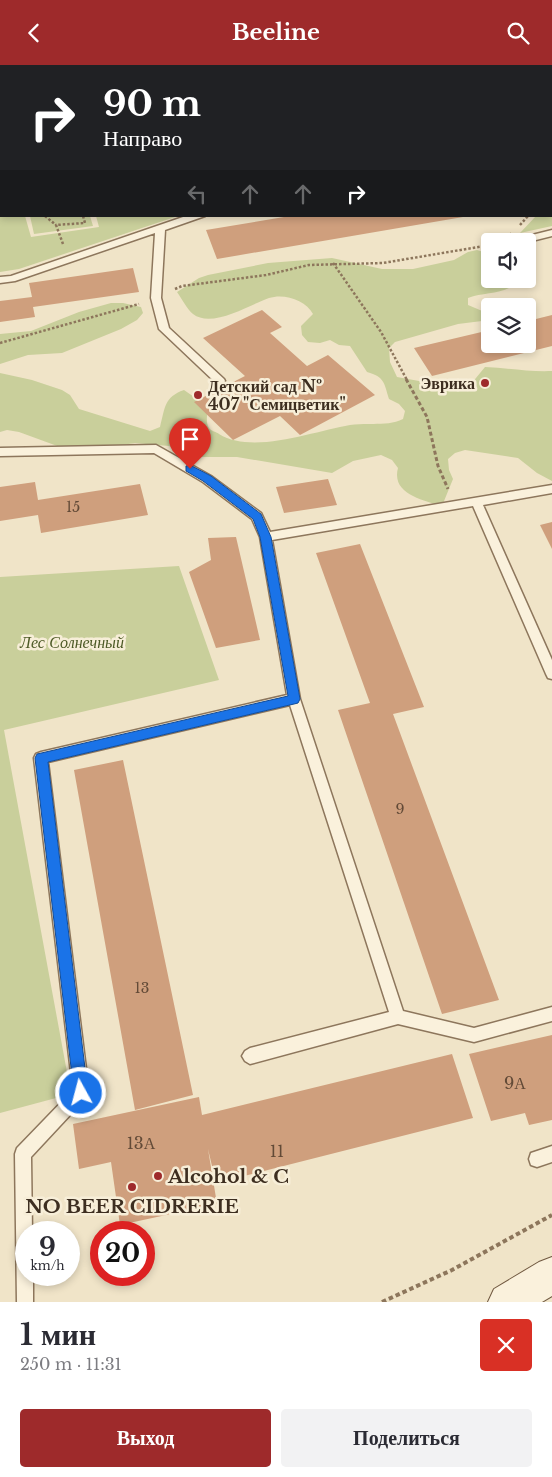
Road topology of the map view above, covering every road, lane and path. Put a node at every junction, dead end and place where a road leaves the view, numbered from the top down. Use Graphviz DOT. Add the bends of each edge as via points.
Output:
graph roads {
  1 [pos="46,217"];
  2 [pos="83,217"];
  3 [pos="198,217"];
  4 [pos="56,225"];
  5 [pos="160,228"];
  6 [pos="552,233"];
  7 [pos="536,237"];
  8 [pos="481,247"];
  9 [pos="68,259"];
  10 [pos="332,263"];
  11 [pos="0,280"];
  12 [pos="156,298"];
  13 [pos="0,343"];
  14 [pos="220,381"];
  15 [pos="0,452"];
  16 [pos="552,489"];
  17 [pos="451,496"];
  18 [pos="476,501"];
  19 [pos="266,537"];
  20 [pos="552,674"];
  21 [pos="294,699"];
  22 [pos="552,1014"];
  23 [pos="398,1017"];
  24 [pos="250,1056"];
  25 [pos="552,1215"];
  26 [pos="552,1275"];
  27 [pos="25,1302"];
  28 [pos="382,1302"];
  29 [pos="506,1302"];
  1 -- 4 [label="path"];
  2 -- 4 [label="path" via="85,223"];
  3 -- 5 [label="lane"];
  4 -- 9 [label="path"];
  5 -- 9 [label="lane"];
  5 -- 12 [label="lane"];
  6 -- 7 [label="lane"];
  8 -- 10 [label="path" via="383,263"];
  9 -- 11 [label="lane" via="12,279"];
  10 -- 12 [label="path" via="182,286"];
  10 -- 17 [label="path" via="381,333 428,417 438,467"];
  12 -- 13 [label="path"];
  12 -- 14 [label="lane" via="164,329"];
  15 -- 19 [label="lane" via="156,449 207,479 257,516"];
  16 -- 18 [label="lane"];
  18 -- 19 [label="lane"];
  18 -- 20 [label="lane"];
  19 -- 21 [label="lane"];
  21 -- 23 [label="lane"];
  21 -- 27 [label="lane" via="41,758 81,1093 23,1154"];
  22 -- 23 [label="lane" via="474,1035"];
  23 -- 24 [label="lane"];
  25 -- 28 [label="path" via="452,1270"];
  26 -- 29 [label="main road"];
}
